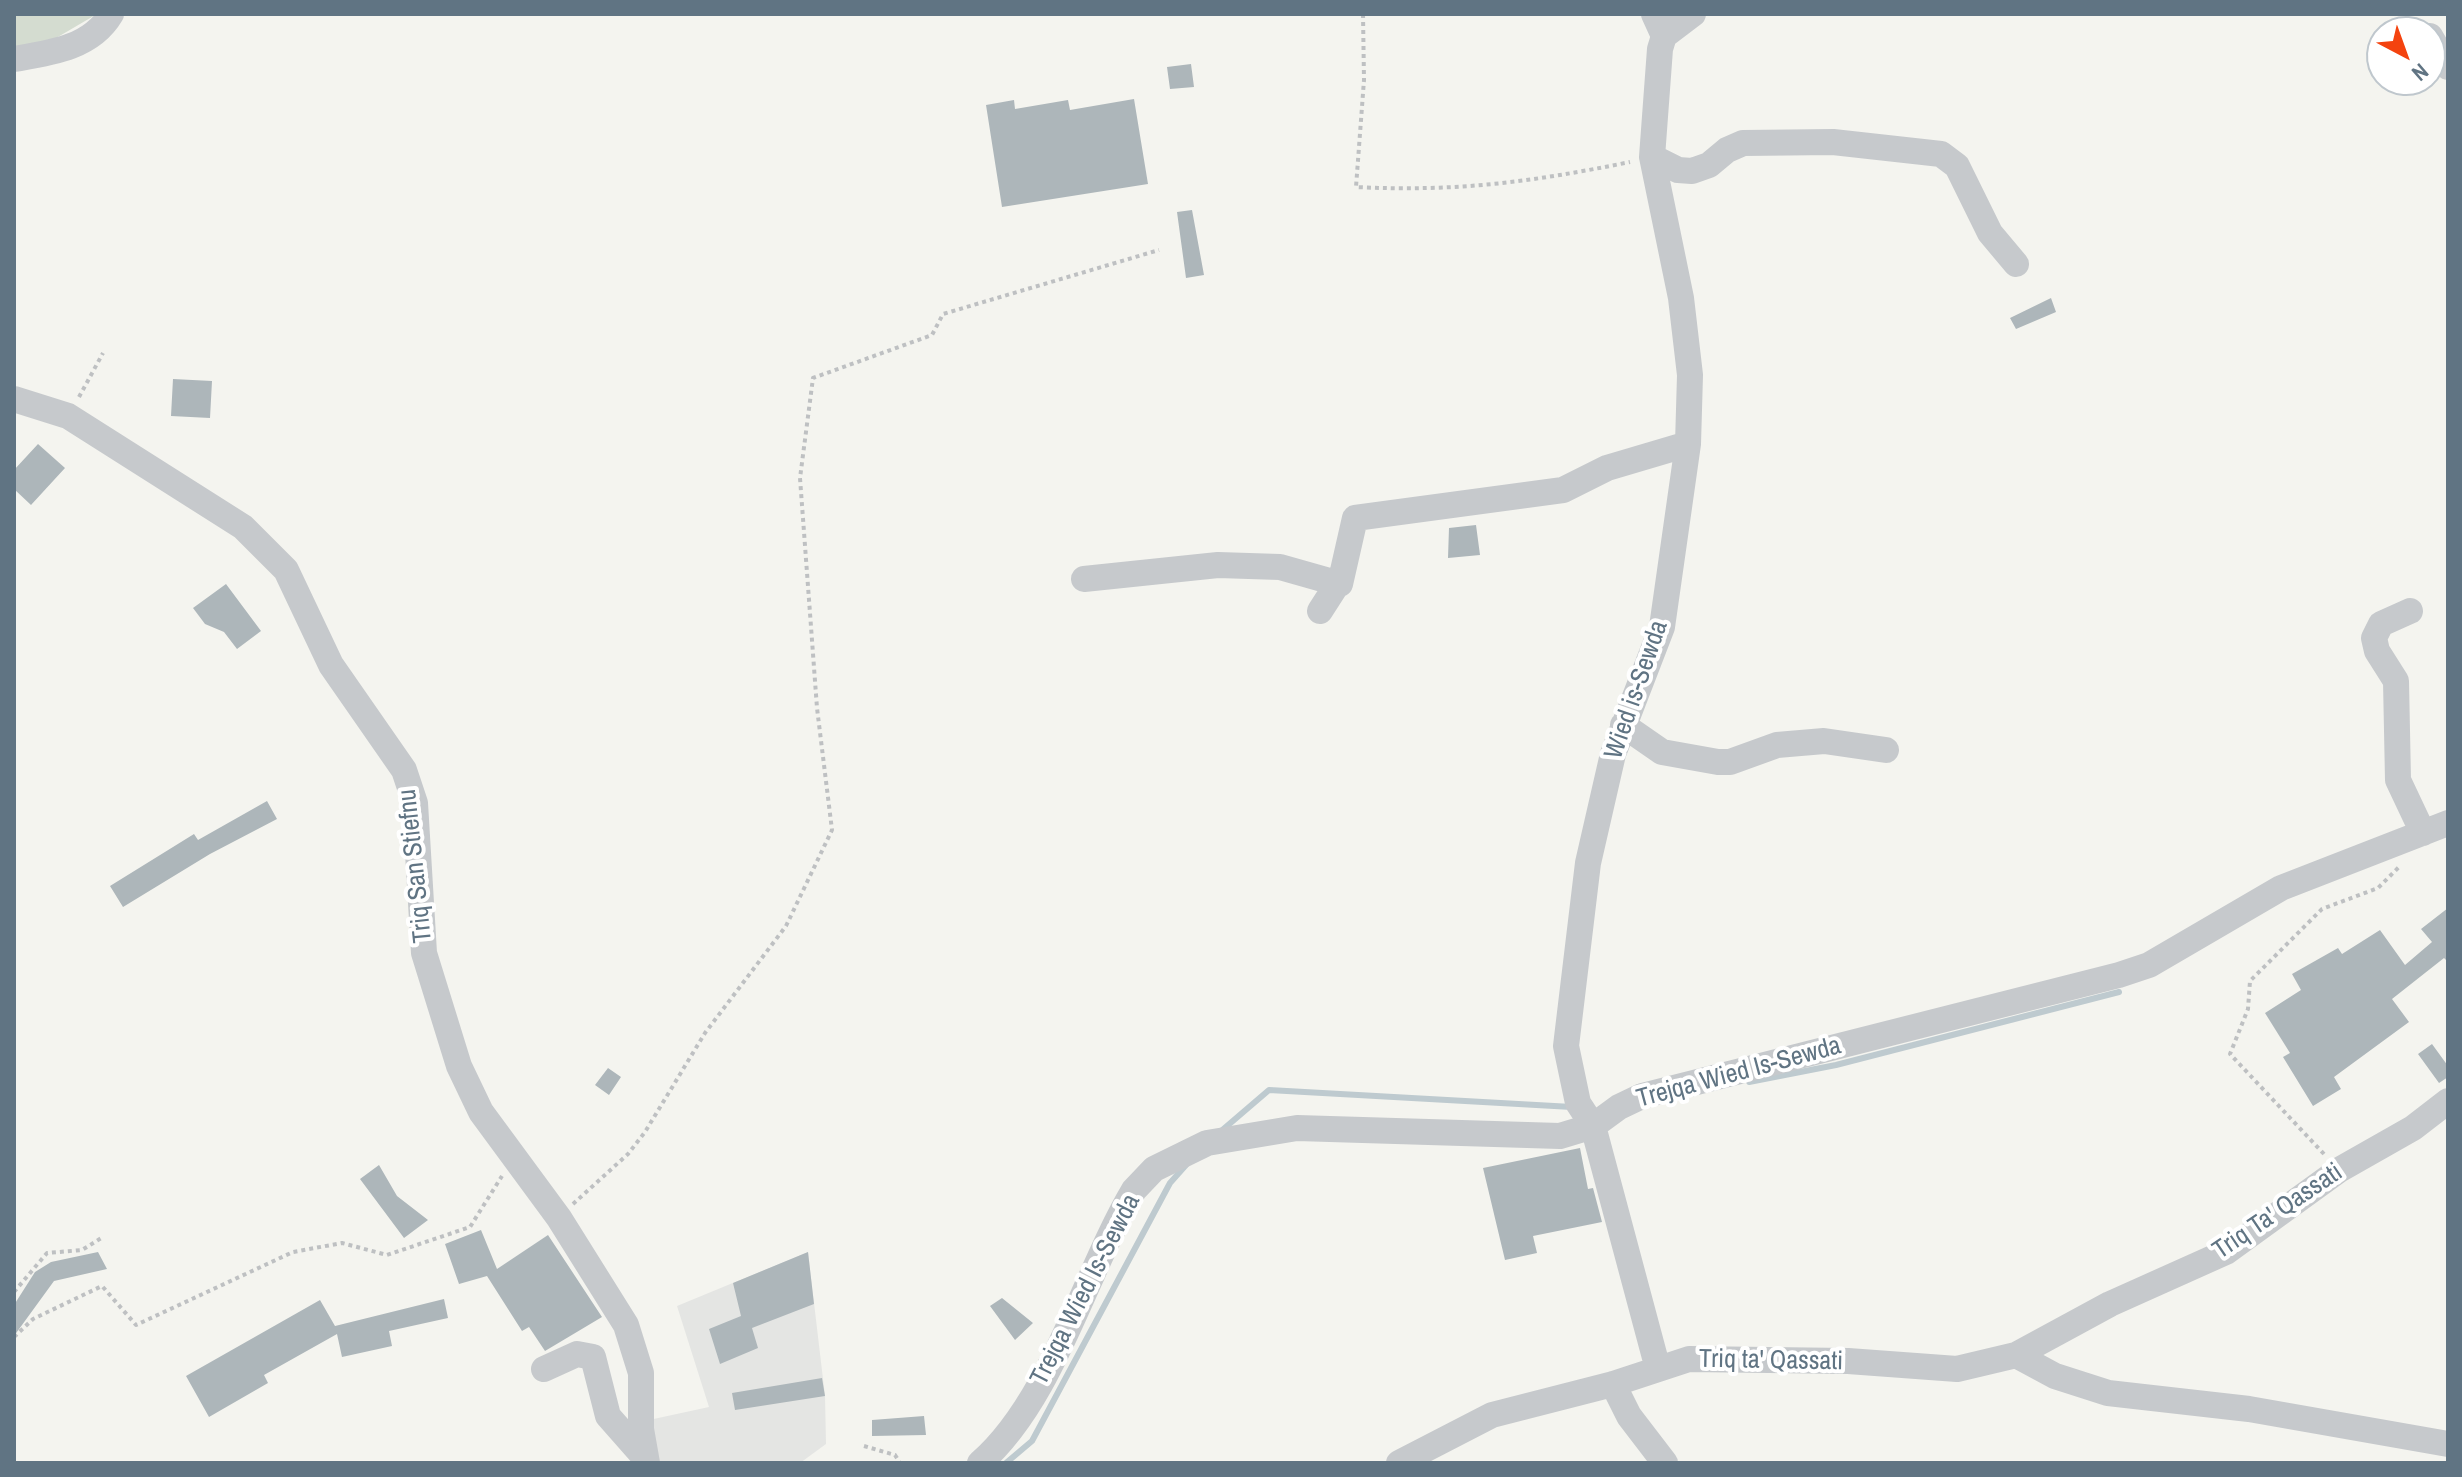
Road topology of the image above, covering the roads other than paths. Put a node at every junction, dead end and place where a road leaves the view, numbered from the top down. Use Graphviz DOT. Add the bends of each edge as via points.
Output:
graph roads {
  1 [pos="111,14"];
  2 [pos="1693,14"];
  3 [pos="1659,25"];
  4 [pos="14,59"];
  5 [pos="1652,157"];
  6 [pos="2016,264"];
  7 [pos="14,399"];
  8 [pos="1688,444"];
  9 [pos="1084,579"];
  10 [pos="1338,583"];
  11 [pos="1320,611"];
  12 [pos="2410,611"];
  13 [pos="1623,725"];
  14 [pos="1886,750"];
  15 [pos="2448,823"];
  16 [pos="2423,833"];
  17 [pos="2448,1101"];
  18 [pos="1593,1126"];
  19 [pos="2016,1355"];
  20 [pos="544,1369"];
  21 [pos="1658,1369"];
  22 [pos="1613,1384"];
  23 [pos="2448,1444"];
  24 [pos="646,1460"];
  25 [pos="980,1463"];
  26 [pos="1399,1463"];
  27 [pos="1665,1463"];
  1 -- 4 [label="street" via="103,28 65,50"];
  2 -- 3 [label="street, Wied is-Sewda"];
  3 -- 5 [label="street, Wied is-Sewda"];
  5 -- 6 [label="street" via="1692,171 1743,143 1833,142 1941,154 1957,166 1990,233"];
  5 -- 8 [label="street, Wied is-Sewda" via="1681,298 1690,375"];
  7 -- 24 [label="street, Triq San Stiefnu" via="68,416 243,527 286,570 331,665 411,787 424,953 469,1091 626,1325 641,1373"];
  8 -- 10 [label="street" via="1607,468 1563,490 1355,518"];
  8 -- 13 [label="street, Wied is-Sewda" via="1662,627"];
  9 -- 10 [label="street" via="1218,565 1280,567"];
  10 -- 11 [label="street"];
  12 -- 16 [label="street" via="2381,624 2374,638 2396,681 2398,780"];
  13 -- 14 [label="street" via="1662,752 1718,762 1777,745 1824,741"];
  13 -- 18 [label="street, Wied is-Sewda" via="1588,863 1566,1046 1578,1103"];
  15 -- 16 [label="street, Trejqa Wied Is-Sewda"];
  16 -- 18 [label="street, Trejqa Wied Is-Sewda" via="2253,901 2139,968 1642,1096"];
  17 -- 19 [label="street, Triq Ta' Qassati" via="2413,1128 2339,1170 2226,1252 2110,1304"];
  18 -- 21 [label="street, Wied is-Sewda"];
  18 -- 25 [label="street, Trejqa Wied Is-Sewda" via="1560,1136 1297,1128 1207,1143 1154,1169 1120,1213 1018,1422"];
  19 -- 21 [label="street, Triq ta' Qassati" via="1957,1369 1689,1359"];
  19 -- 23 [label="street" via="2055,1376 2108,1393 2249,1409"];
  20 -- 24 [label="street" via="577,1354 593,1357 608,1416"];
  21 -- 22 [label="street, Triq ta' Qassati"];
  22 -- 26 [label="street, Triq ta' Qassati" via="1492,1415"];
  22 -- 27 [label="street" via="1629,1416"];
}
